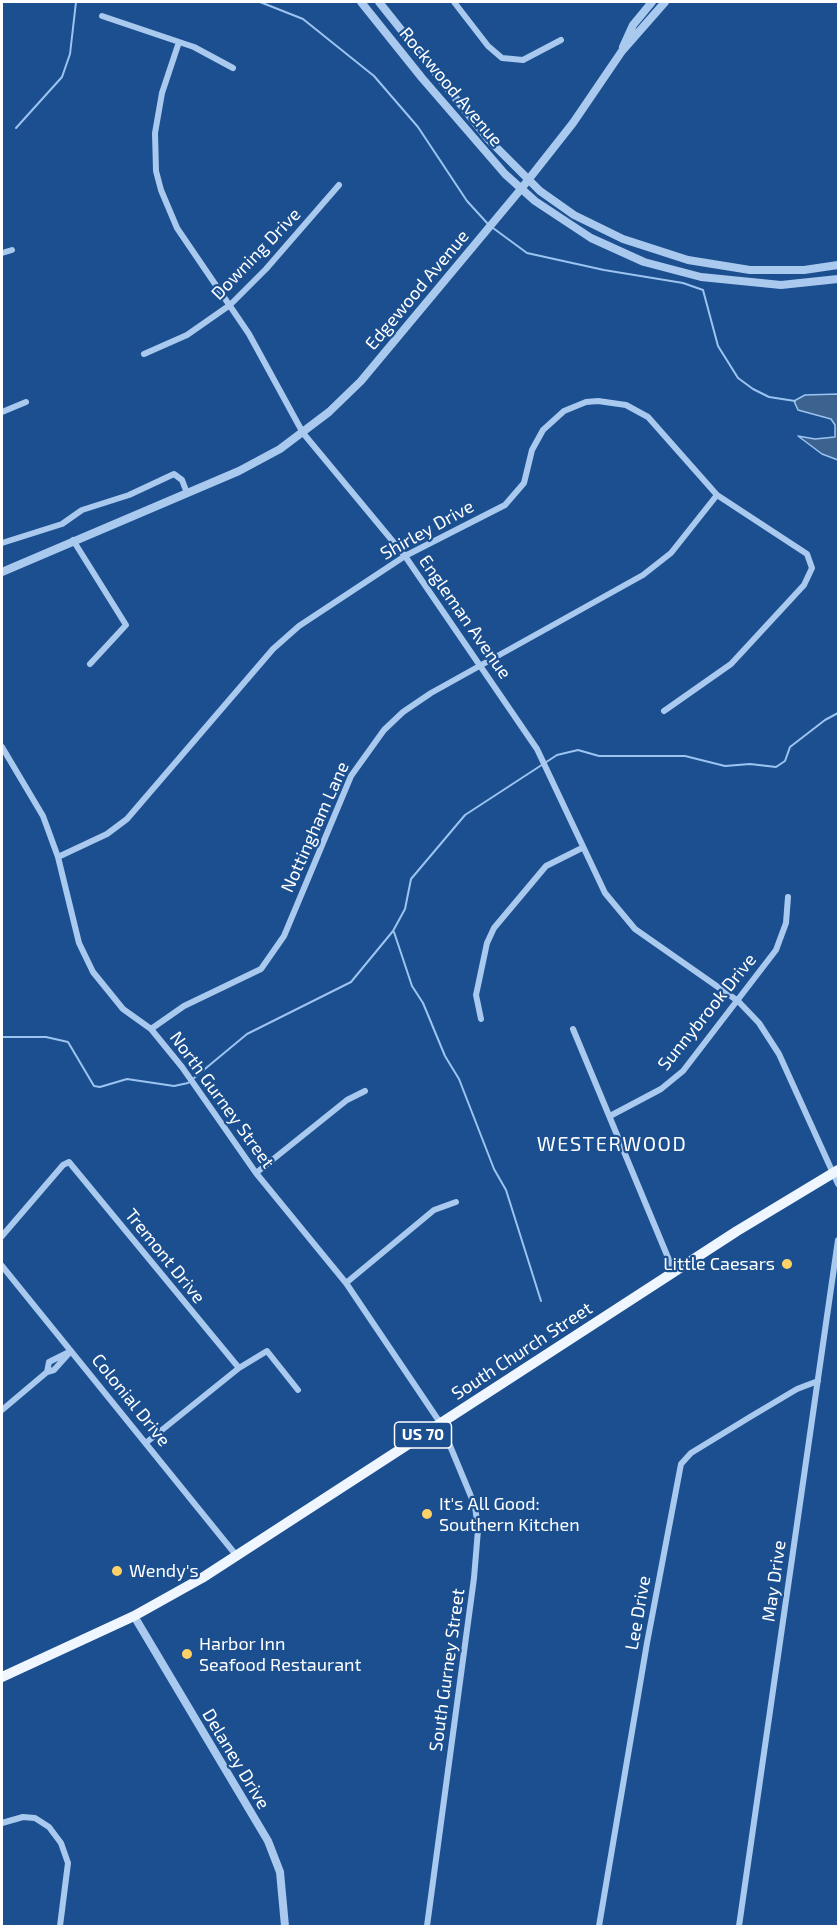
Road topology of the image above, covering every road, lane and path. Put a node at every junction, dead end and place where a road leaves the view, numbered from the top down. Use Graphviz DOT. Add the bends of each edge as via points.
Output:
graph roads {
  1 [pos="361,2"];
  2 [pos="379,2"];
  3 [pos="454,2"];
  4 [pos="652,2"];
  5 [pos="665,2"];
  6 [pos="102,16"];
  7 [pos="561,40"];
  8 [pos="179,42"];
  9 [pos="622,51"];
  10 [pos="233,68"];
  11 [pos="528,180"];
  12 [pos="339,185"];
  13 [pos="520,189"];
  14 [pos="12,250"];
  15 [pos="2,254"];
  16 [pos="838,265"];
  17 [pos="838,279"];
  18 [pos="230,305"];
  19 [pos="144,354"];
  20 [pos="26,402"];
  21 [pos="2,412"];
  22 [pos="303,433"];
  23 [pos="187,493"];
  24 [pos="717,495"];
  25 [pos="73,540"];
  26 [pos="2,543"];
  27 [pos="405,556"];
  28 [pos="2,572"];
  29 [pos="90,664"];
  30 [pos="480,664"];
  31 [pos="664,711"];
  32 [pos="2,747"];
  33 [pos="582,848"];
  34 [pos="58,857"];
  35 [pos="788,897"];
  36 [pos="738,1001"];
  37 [pos="481,1019"];
  38 [pos="151,1029"];
  39 [pos="573,1029"];
  40 [pos="365,1091"];
  41 [pos="610,1116"];
  42 [pos="836,1171"];
  43 [pos="256,1173"];
  44 [pos="838,1184"];
  45 [pos="456,1202"];
  46 [pos="2,1236"];
  47 [pos="838,1240"];
  48 [pos="2,1266"];
  49 [pos="674,1272"];
  50 [pos="346,1283"];
  51 [pos="71,1351"];
  52 [pos="239,1368"];
  53 [pos="818,1381"];
  54 [pos="298,1390"];
  55 [pos="2,1410"];
  56 [pos="441,1424"];
  57 [pos="147,1442"];
  58 [pos="236,1555"];
  59 [pos="134,1616"];
  60 [pos="2,1677"];
  61 [pos="2,1823"];
  62 [pos="60,1926"];
  63 [pos="285,1926"];
  64 [pos="428,1926"];
  65 [pos="599,1926"];
  66 [pos="739,1926"];
  1 -- 13 [label="street, Rockwood Avenue"];
  2 -- 11 [label="street, Rockwood Avenue" via="489,140"];
  3 -- 7 [label="street" via="502,58 523,60"];
  4 -- 9 [label="street, Edgewood Avenue" via="633,26"];
  5 -- 9 [label="street, Edgewood Avenue"];
  6 -- 8 [label="street"];
  8 -- 10 [label="street"];
  8 -- 18 [label="street, Engleman Avenue" via="157,113 156,171 177,228"];
  9 -- 11 [label="street, Edgewood Avenue"];
  11 -- 13 [label="street, Edgewood Avenue"];
  11 -- 16 [label="street, Rockwood Avenue" via="602,231 688,260 760,270"];
  12 -- 18 [label="street, Downing Drive"];
  13 -- 17 [label="street, Rockwood Avenue" via="591,238 671,270 754,284"];
  13 -- 22 [label="street, Edgewood Avenue" via="361,381"];
  14 -- 15 [label="street"];
  18 -- 19 [label="street, Downing Drive" via="187,335"];
  18 -- 22 [label="street, Engleman Avenue"];
  20 -- 21 [label="street"];
  22 -- 23 [label="street, Edgewood Avenue" via="263,459"];
  22 -- 27 [label="street, Engleman Avenue"];
  23 -- 25 [label="street, Edgewood Avenue"];
  23 -- 26 [label="street" via="182,480 174,474 129,495 82,510 51,528"];
  24 -- 27 [label="street, Shirley Drive" via="648,417 626,405 586,402 564,411 547,425 532,450 524,483 505,505"];
  24 -- 30 [label="street, Nottingham Lane" via="658,564"];
  24 -- 31 [label="street, Shirley Drive" via="807,554 812,568 804,585 731,664"];
  25 -- 28 [label="street, Edgewood Avenue"];
  25 -- 29 [label="street" via="126,625"];
  27 -- 30 [label="street, Engleman Avenue"];
  27 -- 34 [label="street, Shirley Drive" via="286,636 127,819 107,834"];
  30 -- 33 [label="street, Engleman Avenue" via="551,774"];
  30 -- 38 [label="street, Nottingham Lane" via="403,712 366,752 337,807 284,936 261,969 184,1006"];
  32 -- 34 [label="street, North Gurney Street" via="43,816"];
  33 -- 36 [label="street, Engleman Avenue" via="605,893 635,929"];
  33 -- 37 [label="street" via="546,866 494,928 476,995"];
  34 -- 38 [label="street, North Gurney Street" via="74,928 89,965 123,1009"];
  35 -- 36 [label="street, Sunnybrook Drive" via="786,923 776,950"];
  36 -- 41 [label="street, Sunnybrook Drive" via="683,1071 661,1089"];
  36 -- 42 [label="street, Engleman Avenue" via="759,1023 779,1054"];
  38 -- 43 [label="street, North Gurney Street"];
  39 -- 41 [label="street"];
  40 -- 43 [label="street" via="347,1100"];
  41 -- 49 [label="street"];
  42 -- 44 [label="street"];
  42 -- 49 [label="main road, South Church Street / US 70"];
  43 -- 50 [label="street, North Gurney Street"];
  45 -- 50 [label="street" via="434,1210"];
  46 -- 52 [label="street, Tremont Drive" via="69,1162"];
  47 -- 53 [label="street, May Drive"];
  48 -- 51 [label="street, Colonial Drive"];
  49 -- 56 [label="main road, South Church Street / US 70"];
  50 -- 56 [label="street, North Gurney Street"];
  51 -- 55 [label="street" via="54,1370 46,1372"];
  51 -- 57 [label="street, Colonial Drive"];
  52 -- 54 [label="street" via="267,1352"];
  52 -- 57 [label="street"];
  53 -- 65 [label="street, Lee Drive" via="750,1417 691,1453 681,1464"];
  53 -- 66 [label="street, May Drive"];
  56 -- 58 [label="main road, South Church Street / US 70"];
  56 -- 64 [label="street, South Gurney Street" via="476,1506 478,1530"];
  57 -- 58 [label="street, Colonial Drive"];
  58 -- 59 [label="main road, South Church Street / US 70"];
  59 -- 60 [label="main road, South Church Street / US 70"];
  59 -- 63 [label="street, Delaney Drive" via="268,1841 280,1872"];
  61 -- 62 [label="street" via="23,1816 35,1818 49,1827 61,1844 68,1863"];
}
